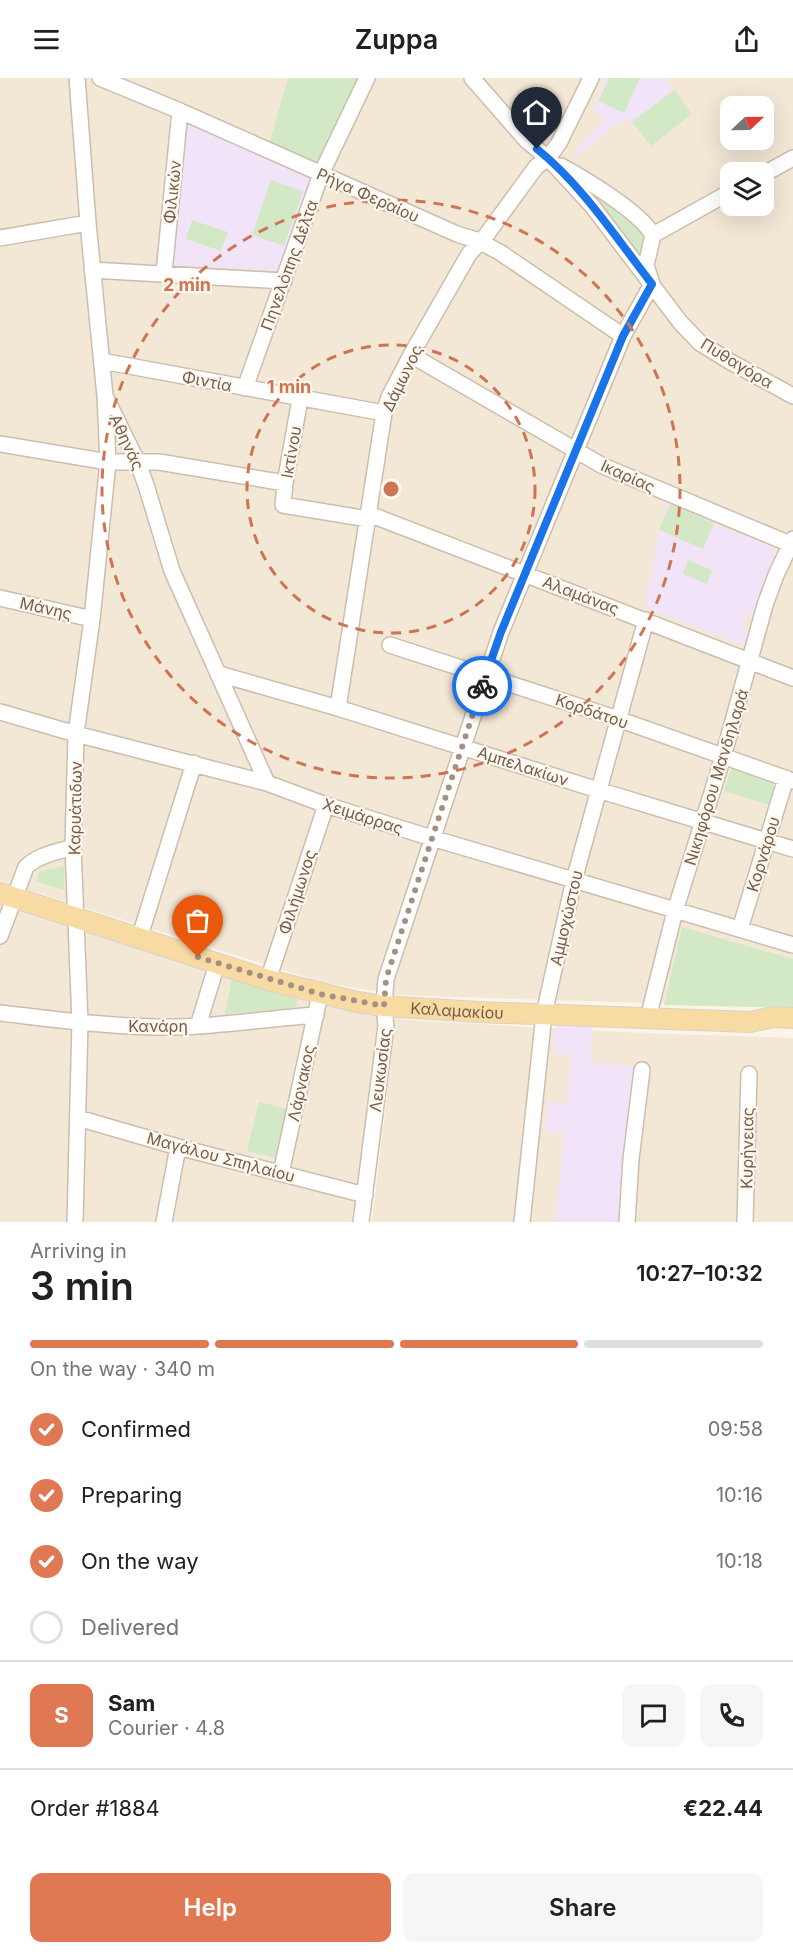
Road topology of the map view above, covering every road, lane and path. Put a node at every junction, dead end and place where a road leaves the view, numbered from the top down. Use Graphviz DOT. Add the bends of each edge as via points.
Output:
graph roads {
  1 [pos="77,78"];
  2 [pos="100,78"];
  3 [pos="367,78"];
  4 [pos="472,78"];
  5 [pos="591,78"];
  6 [pos="180,111"];
  7 [pos="548,158"];
  8 [pos="793,158"];
  9 [pos="774,168"];
  10 [pos="321,174"];
  11 [pos="720,198"];
  12 [pos="88,223"];
  13 [pos="653,235"];
  14 [pos="0,238"];
  15 [pos="479,242"];
  16 [pos="92,270"];
  17 [pos="164,273"];
  18 [pos="284,281"];
  19 [pos="652,284"];
  20 [pos="623,336"];
  21 [pos="411,355"];
  22 [pos="102,361"];
  23 [pos="245,388"];
  24 [pos="105,396"];
  25 [pos="793,396"];
  26 [pos="300,399"];
  27 [pos="384,413"];
  28 [pos="0,444"];
  29 [pos="576,451"];
  30 [pos="136,460"];
  31 [pos="108,462"];
  32 [pos="285,483"];
  33 [pos="283,505"];
  34 [pos="368,516"];
  35 [pos="792,542"];
  36 [pos="524,573"];
  37 [pos="0,598"];
  38 [pos="92,619"];
  39 [pos="646,620"];
  40 [pos="390,645"];
  41 [pos="750,660"];
  42 [pos="219,674"];
  43 [pos="485,675"];
  44 [pos="793,678"];
  45 [pos="338,708"];
  46 [pos="0,712"];
  47 [pos="618,719"];
  48 [pos="76,734"];
  49 [pos="462,747"];
  50 [pos="723,757"];
  51 [pos="194,763"];
  52 [pos="790,780"];
  53 [pos="267,783"];
  54 [pos="598,790"];
  55 [pos="326,805"];
  56 [pos="702,822"];
  57 [pos="432,838"];
  58 [pos="766,841"];
  59 [pos="73,847"];
  60 [pos="793,849"];
  61 [pos="574,880"];
  62 [pos="7,895"];
  63 [pos="675,911"];
  64 [pos="77,918"];
  65 [pos="740,929"];
  66 [pos="0,936"];
  67 [pos="140,939"];
  68 [pos="793,945"];
  69 [pos="217,963"];
  70 [pos="268,980"];
  71 [pos="320,994"];
  72 [pos="384,1006"];
  73 [pos="0,1013"];
  74 [pos="544,1014"];
  75 [pos="316,1015"];
  76 [pos="648,1018"];
  77 [pos="793,1018"];
  78 [pos="80,1022"];
  79 [pos="750,1022"];
  80 [pos="198,1026"];
  81 [pos="793,1031"];
  82 [pos="642,1070"];
  83 [pos="749,1074"];
  84 [pos="78,1118"];
  85 [pos="178,1147"];
  86 [pos="281,1173"];
  87 [pos="364,1195"];
  88 [pos="75,1222"];
  89 [pos="164,1222"];
  90 [pos="361,1222"];
  91 [pos="522,1222"];
  92 [pos="627,1222"];
  93 [pos="746,1222"];
  1 -- 12 [label="street, Αθηνάς"];
  2 -- 6 [label="street, Ρήγα Φεραίου"];
  3 -- 10 [label="street, Πηνελόπης Δέλτα"];
  4 -- 7 [label="street, Πυθαγόρα" via="527,141"];
  5 -- 7 [label="street, Δάμωνος"];
  6 -- 10 [label="street, Ρήγα Φεραίου"];
  6 -- 17 [label="street, Φιλικών"];
  7 -- 13 [label="street, Πυθαγόρα" via="589,181"];
  7 -- 15 [label="street, Δάμωνος" via="536,167"];
  7 -- 19 [label="street, Πυθαγόρα" via="593,207"];
  8 -- 9 [label="street"];
  10 -- 15 [label="street, Ρήγα Φεραίου"];
  10 -- 18 [label="street, Πηνελόπης Δέλτα"];
  11 -- 13 [label="street"];
  12 -- 14 [label="street"];
  12 -- 16 [label="street, Αθηνάς"];
  13 -- 19 [label="street" via="646,265"];
  15 -- 20 [label="street, Ρήγα Φεραίου"];
  15 -- 21 [label="street, Δάμωνος"];
  16 -- 17 [label="street"];
  16 -- 22 [label="street, Αθηνάς"];
  17 -- 18 [label="street"];
  18 -- 23 [label="street, Πηνελόπης Δέλτα"];
  19 -- 20 [label="street, Λευκωσίας"];
  19 -- 25 [label="street, Πυθαγόρα" via="700,343"];
  20 -- 29 [label="street, Λευκωσίας"];
  21 -- 27 [label="street, Δάμωνος"];
  21 -- 29 [label="street, Ικαρίας"];
  22 -- 23 [label="street, Φιντία"];
  22 -- 24 [label="street, Αθηνάς"];
  23 -- 26 [label="street, Φιντία"];
  24 -- 30 [label="street, Αθηνάς"];
  24 -- 31 [label="street, Καρυάτιδων"];
  26 -- 27 [label="street, Φιντία"];
  26 -- 32 [label="street, Ικτίνου"];
  27 -- 34 [label="street, Δάμωνος"];
  28 -- 31 [label="street"];
  29 -- 35 [label="street, Ικαρίας" via="624,475"];
  29 -- 36 [label="street, Λευκωσίας"];
  30 -- 31 [label="street"];
  30 -- 32 [label="street"];
  30 -- 42 [label="street, Αθηνάς" via="172,571"];
  31 -- 38 [label="street, Καρυάτιδων"];
  32 -- 33 [label="street, Ικτίνου"];
  33 -- 34 [label="street, Αλαμάνας"];
  34 -- 36 [label="street, Αλαμάνας"];
  34 -- 45 [label="street, Δάμωνος"];
  35 -- 41 [label="street, Νικηφόρου Μανδηλαρά" via="765,604"];
  36 -- 39 [label="street, Αλαμάνας"];
  36 -- 43 [label="street, Λευκωσίας"];
  37 -- 38 [label="street, Μάνης"];
  38 -- 48 [label="street, Καρυάτιδων"];
  39 -- 41 [label="street, Αλαμάνας"];
  39 -- 47 [label="street, Αμμοχώστου"];
  40 -- 43 [label="street, Κορδάτου"];
  41 -- 44 [label="street, Αλαμάνας"];
  41 -- 50 [label="street, Νικηφόρου Μανδηλαρά"];
  42 -- 45 [label="street, Αμπελακίων"];
  42 -- 53 [label="street, Αθηνάς"];
  43 -- 47 [label="street, Κορδάτου"];
  43 -- 49 [label="street, Λευκωσίας"];
  45 -- 49 [label="street, Αμπελακίων"];
  46 -- 48 [label="street, Χειμάρρας"];
  47 -- 50 [label="street, Κορδάτου"];
  47 -- 54 [label="street, Αμμοχώστου"];
  48 -- 51 [label="street, Χειμάρρας"];
  48 -- 59 [label="street, Καρυάτιδων"];
  49 -- 54 [label="street, Αμπελακίων"];
  49 -- 57 [label="street, Λευκωσίας"];
  50 -- 52 [label="street, Κορδάτου"];
  50 -- 56 [label="street, Νικηφόρου Μανδηλαρά"];
  51 -- 53 [label="street, Χειμάρρας"];
  51 -- 67 [label="street"];
  52 -- 58 [label="street, Κορνάρου"];
  53 -- 55 [label="street, Χειμάρρας"];
  54 -- 56 [label="street, Αμπελακίων"];
  54 -- 61 [label="street, Αμμοχώστου"];
  55 -- 57 [label="street, Χειμάρρας"];
  55 -- 70 [label="street, Φιλήμωνος"];
  56 -- 58 [label="street, Αμπελακίων"];
  56 -- 63 [label="street, Νικηφόρου Μανδηλαρά"];
  57 -- 61 [label="street, Χειμάρρας"];
  57 -- 72 [label="street, Λευκωσίας" via="386,979"];
  58 -- 60 [label="street, Αμπελακίων"];
  58 -- 65 [label="street, Κορνάρου"];
  59 -- 62 [label="street" via="32,861"];
  59 -- 64 [label="street, Καρυάτιδων"];
  61 -- 63 [label="street, Χειμάρρας"];
  61 -- 74 [label="street, Αμμοχώστου"];
  62 -- 64 [label="main road, Καλαμακίου"];
  62 -- 66 [label="street"];
  63 -- 65 [label="street, Χειμάρρας"];
  63 -- 76 [label="street, Νικηφόρου Μανδηλαρά"];
  64 -- 67 [label="main road, Καλαμακίου"];
  64 -- 78 [label="street, Καρυάτιδων"];
  65 -- 68 [label="street, Χειμάρρας"];
  67 -- 69 [label="main road, Καλαμακίου"];
  69 -- 70 [label="main road, Καλαμακίου"];
  69 -- 80 [label="street"];
  70 -- 71 [label="main road, Καλαμακίου"];
  71 -- 72 [label="main road, Καλαμακίου"];
  71 -- 75 [label="street, Λάρνακος"];
  72 -- 74 [label="main road, Καλαμακίου"];
  72 -- 87 [label="street, Λευκωσίας" via="386,1026"];
  73 -- 78 [label="street, Κανάρη"];
  74 -- 76 [label="main road, Καλαμακίου"];
  74 -- 91 [label="street, Αμμοχώστου"];
  75 -- 80 [label="street, Κανάρη"];
  75 -- 86 [label="street, Λάρνακος"];
  76 -- 79 [label="main road, Καλαμακίου"];
  77 -- 79 [label="main road, Καλαμακίου"];
  78 -- 80 [label="street, Κανάρη"];
  78 -- 84 [label="street, Καρυάτιδων"];
  79 -- 81 [label="main road, Καλαμακίου"];
  82 -- 92 [label="street"];
  83 -- 93 [label="street, Κυρήνειας"];
  84 -- 85 [label="street, Μαγάλου Σπηλαίου"];
  84 -- 88 [label="street, Καρυάτιδων"];
  85 -- 86 [label="street, Μαγάλου Σπηλαίου"];
  85 -- 89 [label="street"];
  86 -- 87 [label="street, Μαγάλου Σπηλαίου"];
  87 -- 90 [label="street, Λευκωσίας"];
}
